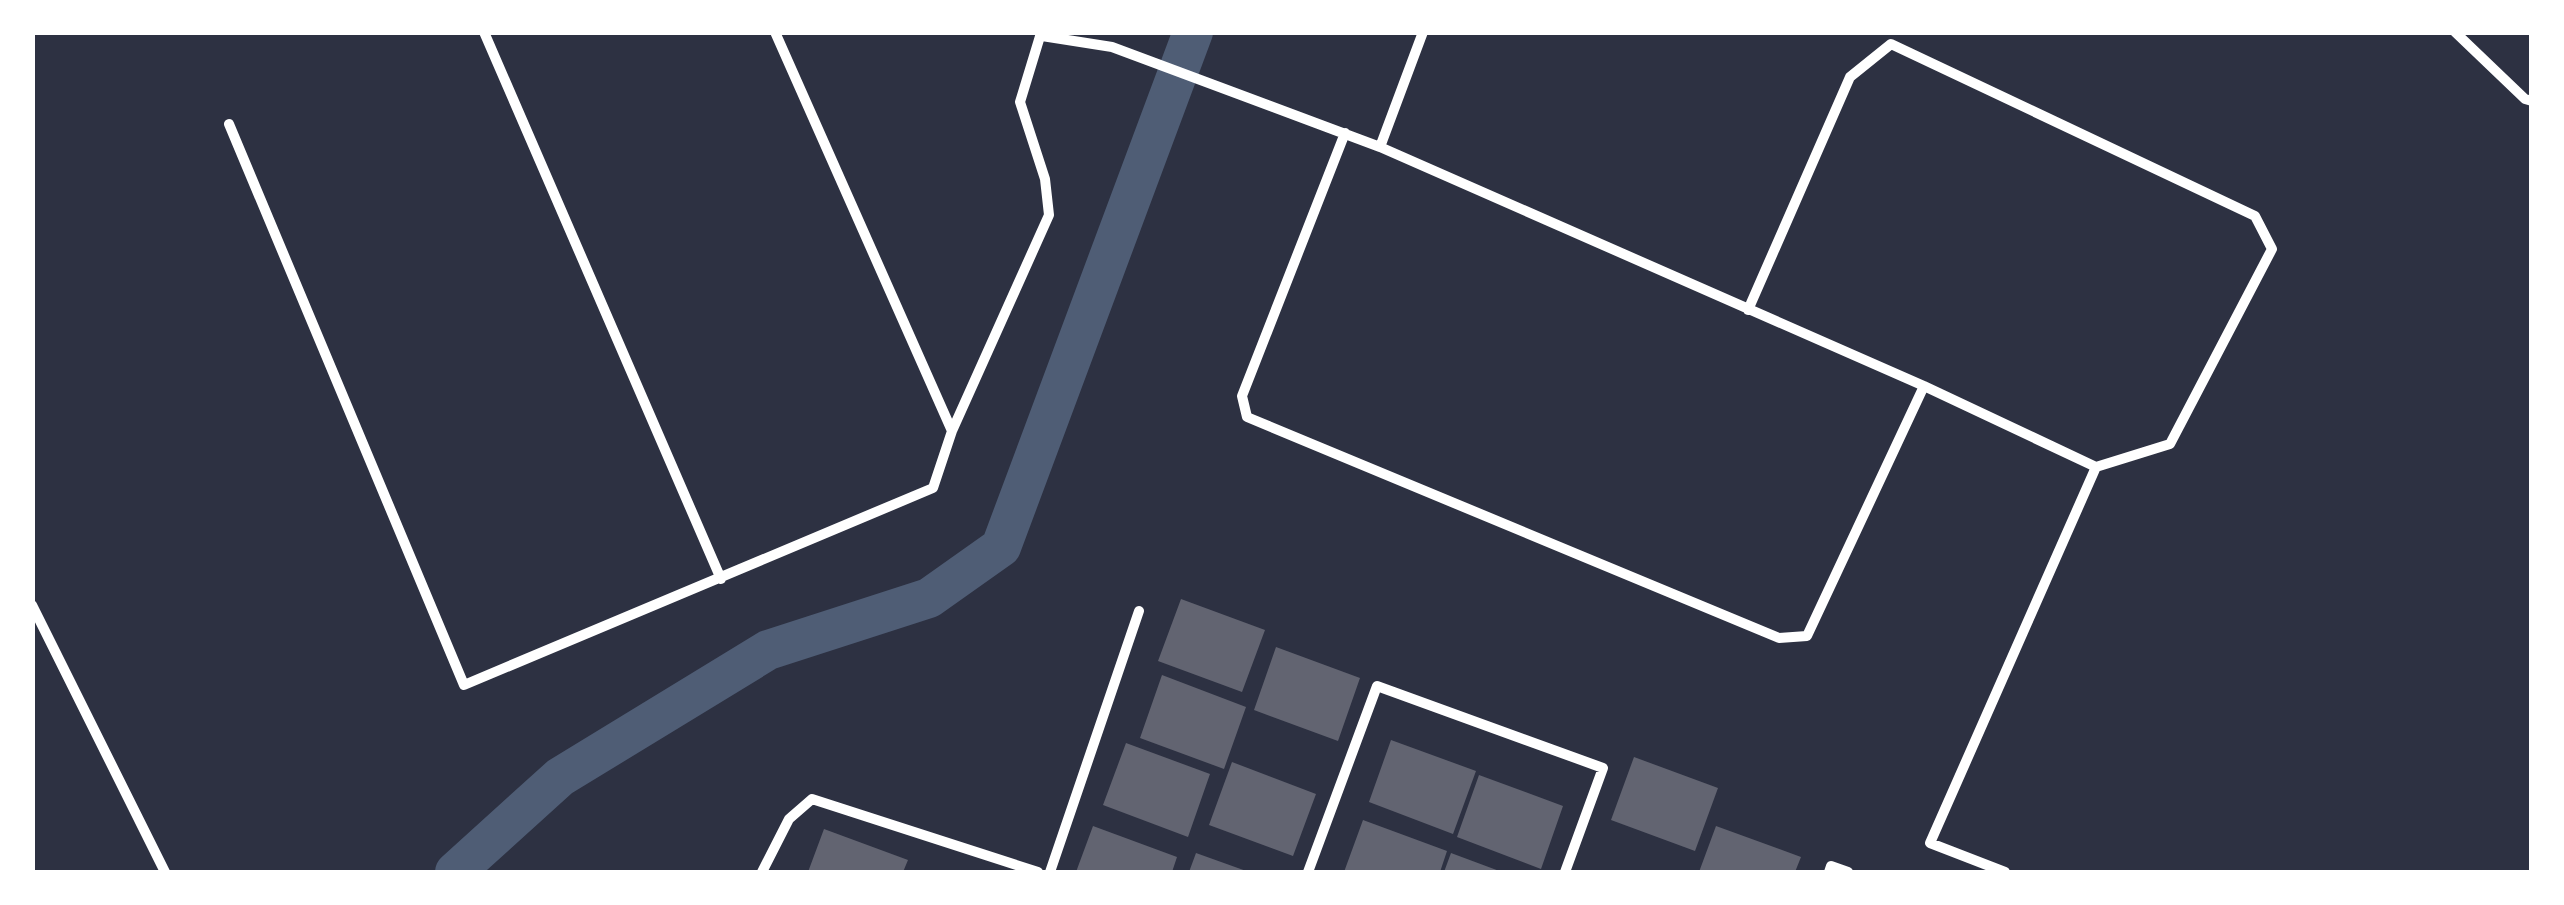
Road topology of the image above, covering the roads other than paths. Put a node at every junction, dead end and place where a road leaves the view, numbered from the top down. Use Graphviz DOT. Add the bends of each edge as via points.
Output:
graph roads {
  1 [pos="484,32"];
  2 [pos="775,32"];
  3 [pos="1424,32"];
  4 [pos="2454,32"];
  5 [pos="1041,34"];
  6 [pos="2532,101"];
  7 [pos="228,124"];
  8 [pos="1345,133"];
  9 [pos="1380,147"];
  10 [pos="1748,310"];
  11 [pos="1924,386"];
  12 [pos="952,431"];
  13 [pos="2096,466"];
  14 [pos="720,579"];
  15 [pos="32,605"];
  16 [pos="1139,611"];
  17 [pos="165,872"];
  18 [pos="762,872"];
  19 [pos="1038,872"];
  20 [pos="1050,872"];
  21 [pos="1308,872"];
  22 [pos="1565,872"];
  23 [pos="1829,872"];
  24 [pos="1848,872"];
  25 [pos="2005,872"];
  1 -- 14 [label="street"];
  2 -- 12 [label="street"];
  3 -- 9 [label="street"];
  4 -- 6 [label="street"];
  5 -- 8 [label="street" via="1112,46"];
  5 -- 12 [label="street" via="1020,102 1045,179 1049,215"];
  7 -- 14 [label="street" via="464,685"];
  8 -- 9 [label="street"];
  8 -- 11 [label="street" via="1242,396 1247,417 1779,638 1807,636"];
  9 -- 10 [label="street"];
  10 -- 11 [label="street"];
  10 -- 13 [label="street" via="1850,76 1891,44 2254,216 2272,248 2170,444"];
  11 -- 13 [label="street"];
  12 -- 14 [label="street" via="932,488"];
  13 -- 25 [label="street" via="1930,844"];
  15 -- 17 [label="street"];
  16 -- 20 [label="street"];
  18 -- 19 [label="street" via="790,819 812,800"];
  21 -- 22 [label="street" via="1378,686 1603,768"];
  23 -- 24 [label="street" via="1831,866"];
}
